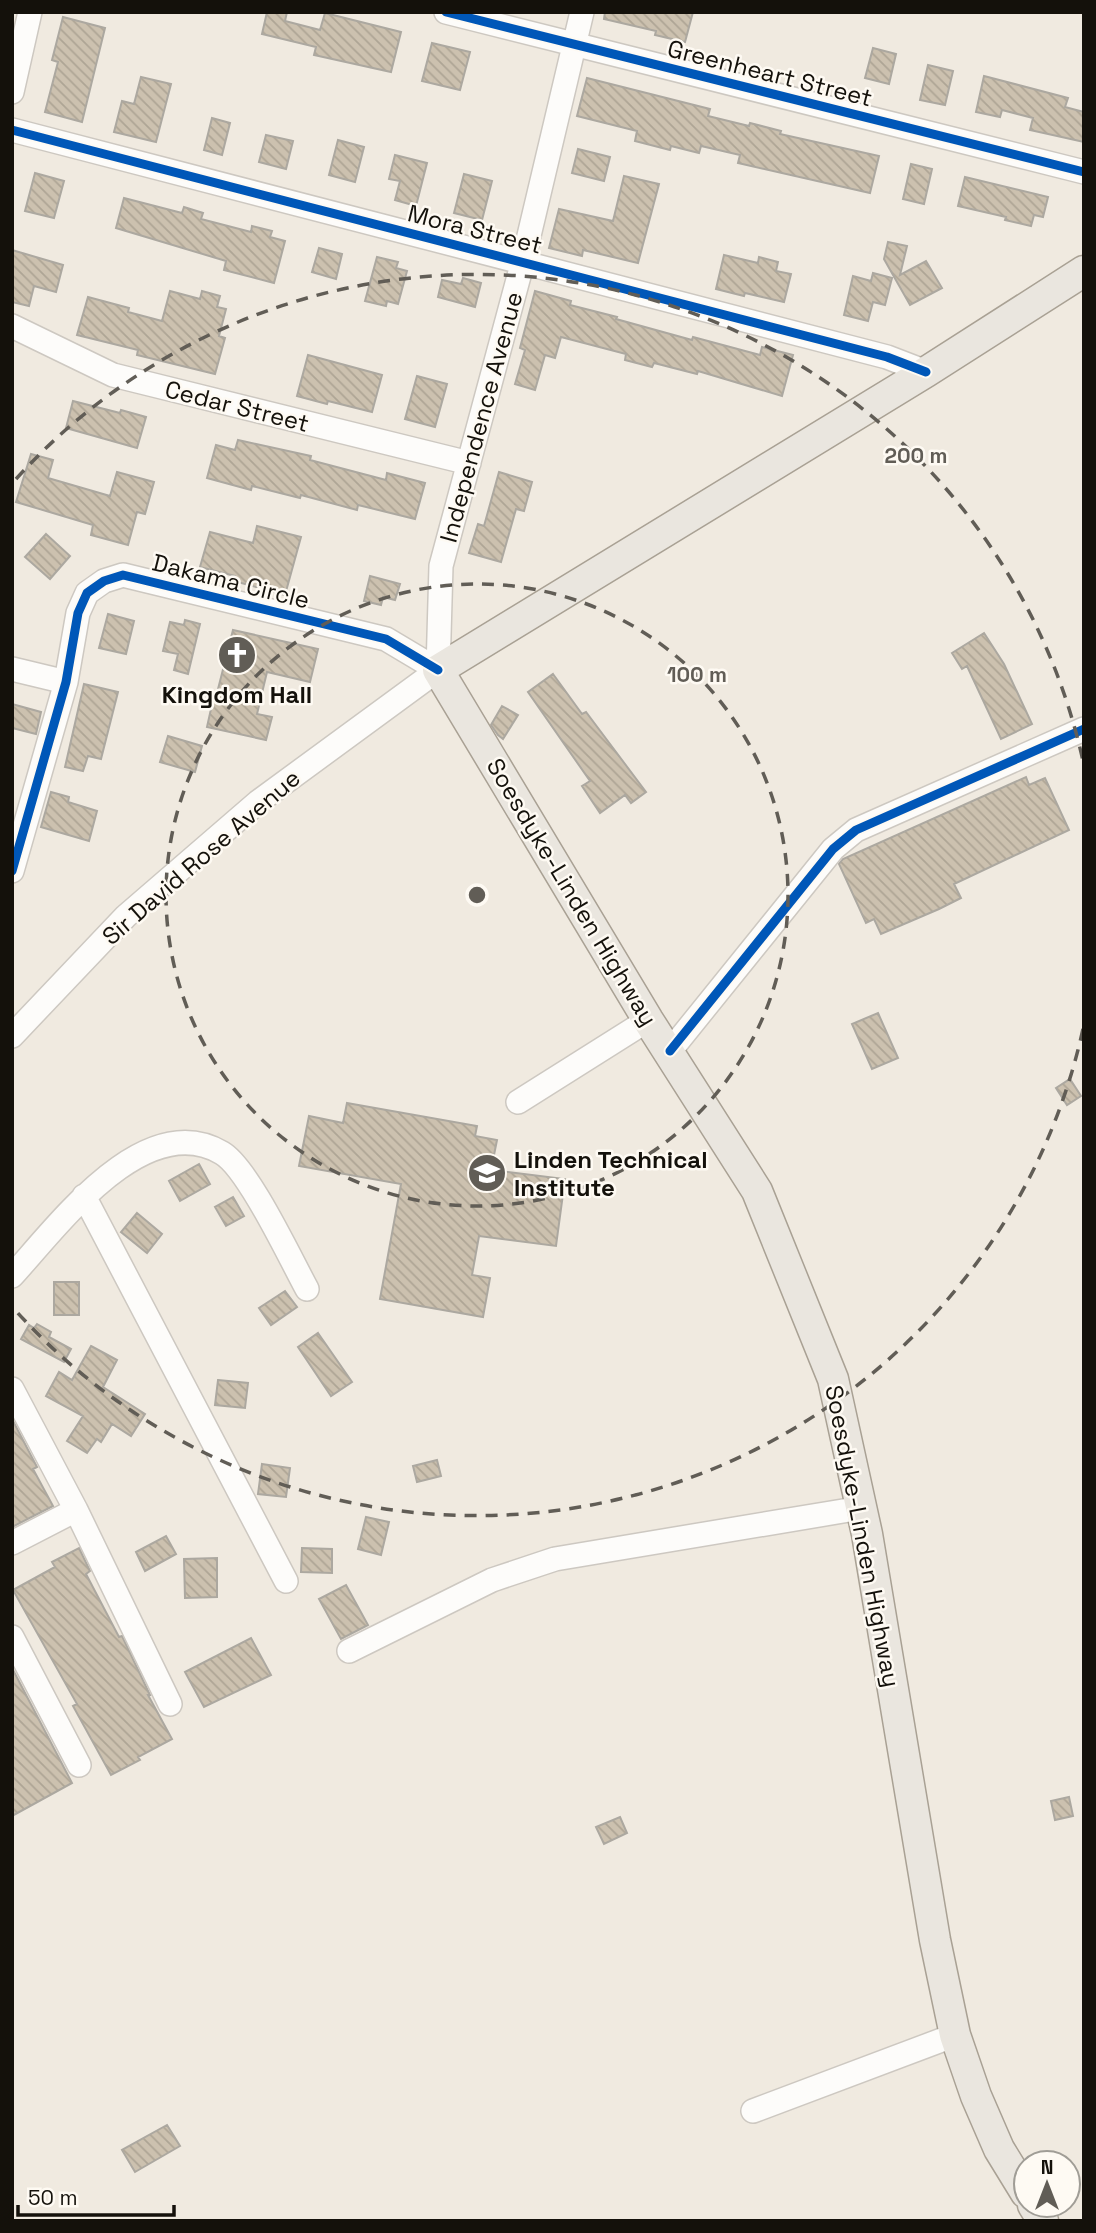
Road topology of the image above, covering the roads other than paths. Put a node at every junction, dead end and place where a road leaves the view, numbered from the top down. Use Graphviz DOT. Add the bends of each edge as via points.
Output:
graph roads {
  1 [pos="30,12"];
  2 [pos="446,12"];
  3 [pos="582,12"];
  4 [pos="574,44"];
  5 [pos="12,92"];
  6 [pos="12,131"];
  7 [pos="1084,172"];
  8 [pos="523,261"];
  9 [pos="1084,271"];
  10 [pos="12,326"];
  11 [pos="926,372"];
  12 [pos="469,463"];
  13 [pos="12,669"];
  14 [pos="438,670"];
  15 [pos="66,682"];
  16 [pos="1084,729"];
  17 [pos="12,871"];
  18 [pos="648,1020"];
  19 [pos="12,1036"];
  20 [pos="670,1051"];
  21 [pos="518,1102"];
  22 [pos="84,1196"];
  23 [pos="12,1276"];
  24 [pos="307,1289"];
  25 [pos="12,1389"];
  26 [pos="861,1508"];
  27 [pos="76,1510"];
  28 [pos="12,1543"];
  29 [pos="286,1581"];
  30 [pos="12,1637"];
  31 [pos="349,1651"];
  32 [pos="170,1704"];
  33 [pos="79,1765"];
  34 [pos="956,2035"];
  35 [pos="753,2111"];
  36 [pos="1012,2170"];
  1 -- 5 [label="street"];
  2 -- 4 [label="street, Greenheart Street"];
  3 -- 4 [label="street, Independence Avenue"];
  4 -- 7 [label="street, Greenheart Street"];
  4 -- 8 [label="street, Independence Avenue"];
  6 -- 8 [label="street, Mora Street"];
  8 -- 11 [label="street, Mora Street" via="887,357"];
  8 -- 12 [label="street, Independence Avenue"];
  9 -- 11 [label="main road"];
  10 -- 12 [label="street, Cedar Street" via="113,375"];
  11 -- 14 [label="main road"];
  12 -- 14 [label="street, Independence Avenue" via="441,566"];
  13 -- 15 [label="street"];
  14 -- 15 [label="street, Dakama Circle" via="386,639 123,575 87,593 78,613"];
  14 -- 18 [label="main road, Soesdyke-Linden Highway"];
  14 -- 19 [label="street, Sir David Rose Avenue" via="257,802 126,916"];
  15 -- 17 [label="street, Dakama Circle"];
  16 -- 20 [label="street" via="856,830 833,849"];
  18 -- 20 [label="main road, Soesdyke-Linden Highway"];
  18 -- 21 [label="street"];
  20 -- 26 [label="main road, Soesdyke-Linden Highway" via="757,1191 833,1378"];
  22 -- 23 [label="street"];
  22 -- 24 [label="street" via="133,1157 163,1146 194,1143 223,1153 247,1179"];
  22 -- 29 [label="street"];
  25 -- 27 [label="street"];
  26 -- 31 [label="street" via="555,1559 492,1580"];
  26 -- 34 [label="main road, Soesdyke-Linden Highway" via="935,1940"];
  27 -- 28 [label="street"];
  27 -- 32 [label="street"];
  30 -- 33 [label="street"];
  34 -- 35 [label="street"];
  34 -- 36 [label="main road, Soesdyke-Linden Highway" via="976,2096"];
}
